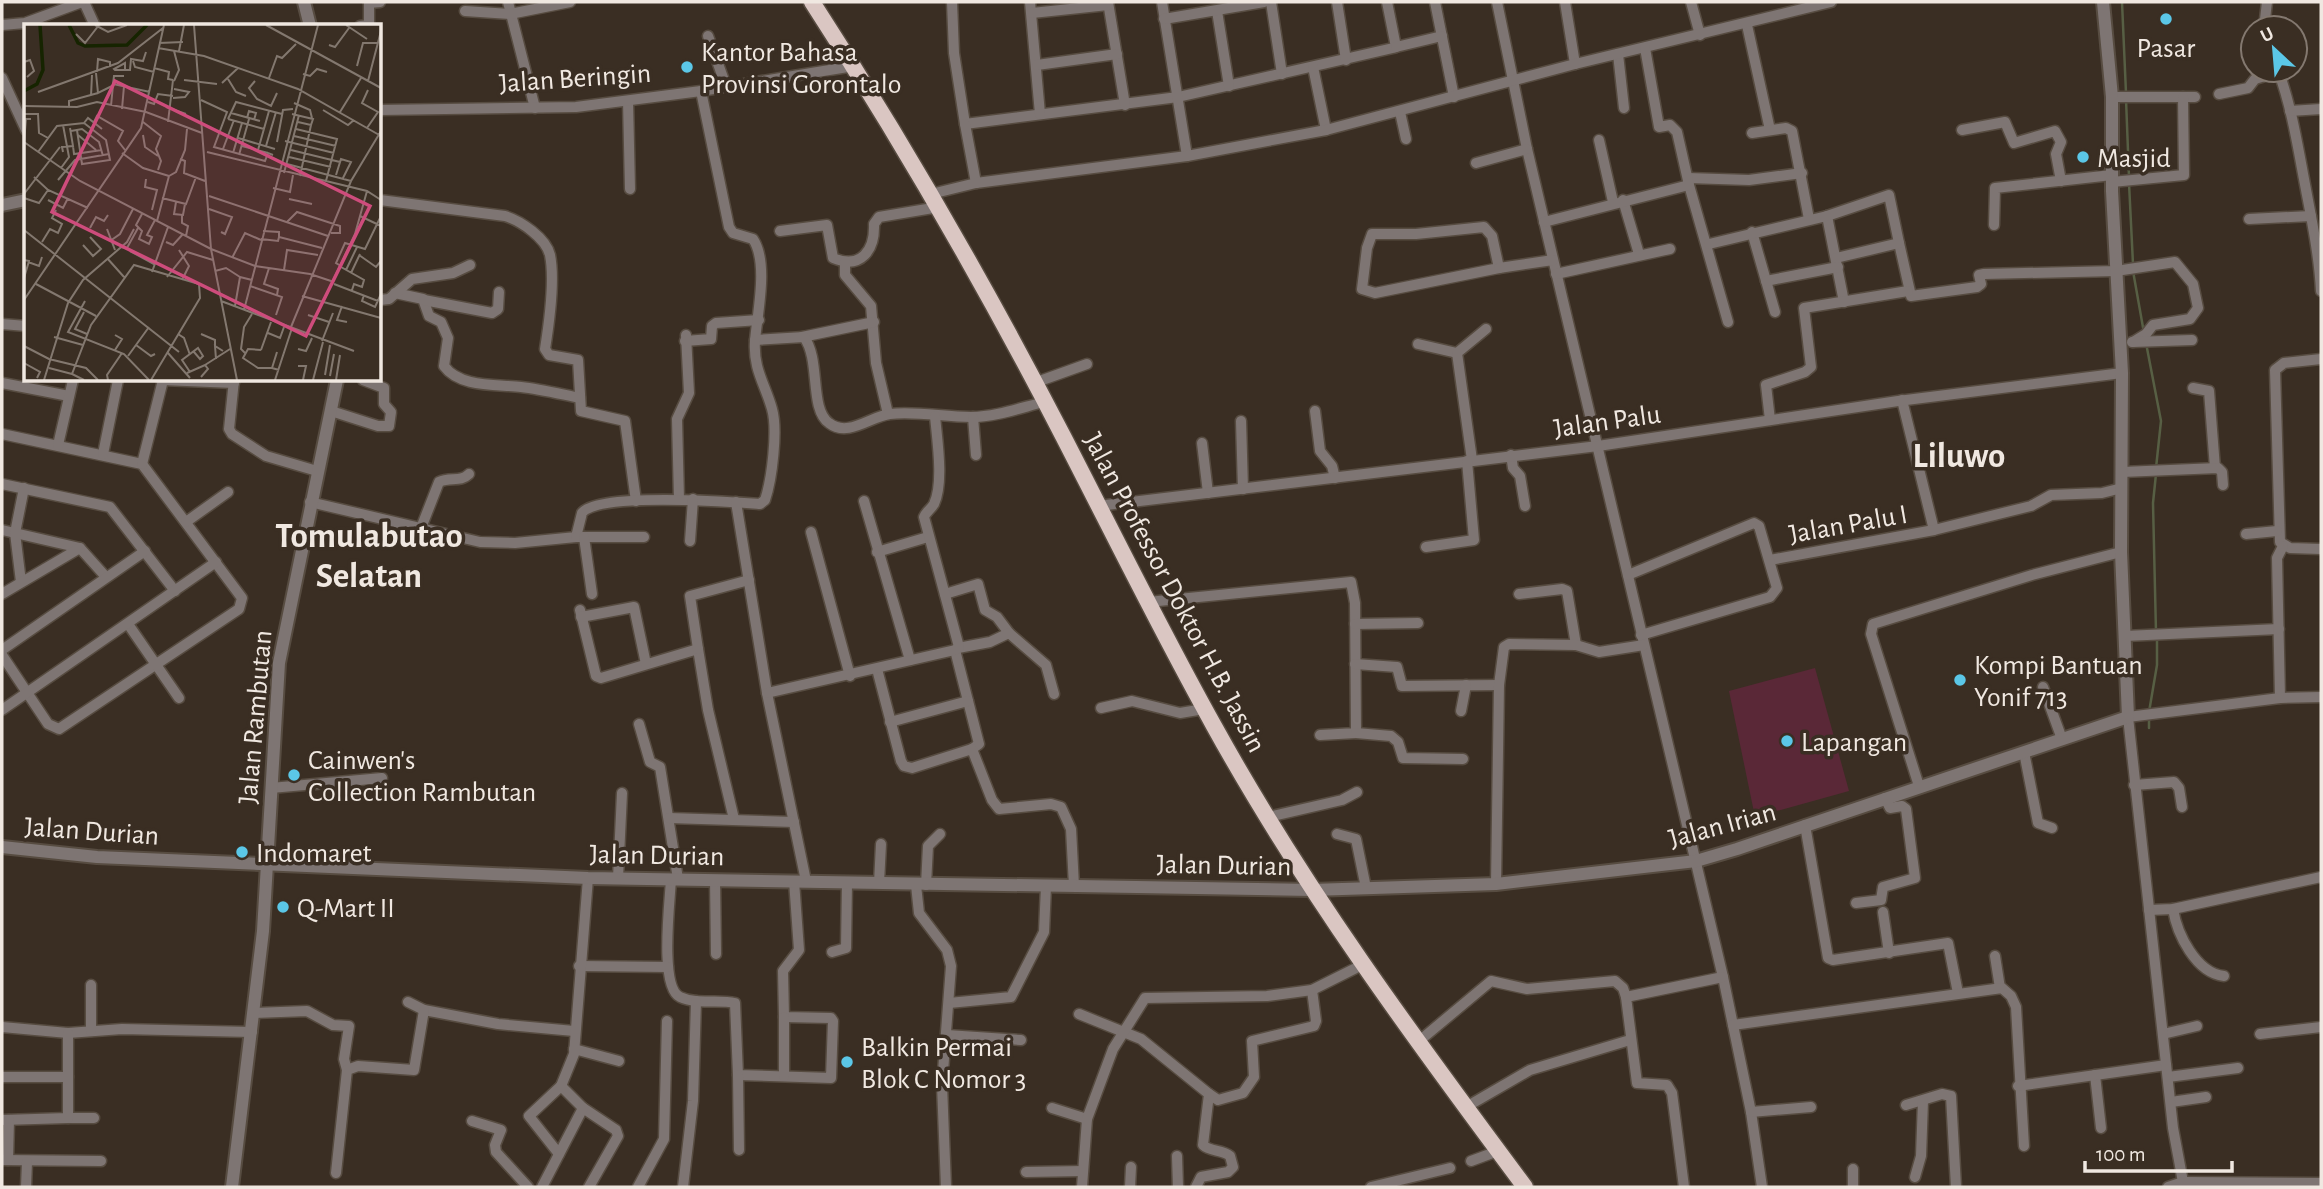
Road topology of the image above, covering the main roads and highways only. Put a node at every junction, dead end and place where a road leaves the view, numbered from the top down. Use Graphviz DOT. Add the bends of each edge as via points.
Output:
graph roads {
  1 [pos="813,2"];
  2 [pos="1525,1187"];
  1 -- 2 [label="highway, Jalan Professor Doktor H.B. Jassin" via="935,200 1204,709 1268,817 1362,965"];
}
